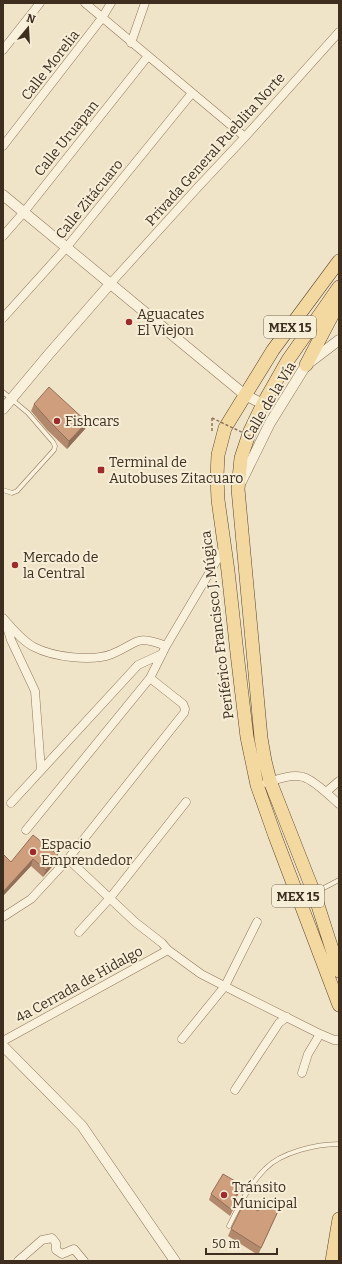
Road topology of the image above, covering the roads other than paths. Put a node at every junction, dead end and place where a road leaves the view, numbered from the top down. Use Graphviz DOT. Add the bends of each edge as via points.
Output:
graph roads {
  1 [pos="40,3"];
  2 [pos="85,3"];
  3 [pos="111,3"];
  4 [pos="145,3"];
  5 [pos="102,18"];
  6 [pos="339,32"];
  7 [pos="131,42"];
  8 [pos="3,50"];
  9 [pos="148,56"];
  10 [pos="192,93"];
  11 [pos="245,137"];
  12 [pos="3,146"];
  13 [pos="3,195"];
  14 [pos="24,212"];
  15 [pos="3,236"];
  16 [pos="66,248"];
  17 [pos="339,261"];
  18 [pos="110,284"];
  19 [pos="339,287"];
  20 [pos="339,300"];
  21 [pos="3,318"];
  22 [pos="339,340"];
  23 [pos="306,364"];
  24 [pos="3,392"];
  25 [pos="245,395"];
  26 [pos="12,398"];
  27 [pos="263,404"];
  28 [pos="3,409"];
  29 [pos="3,490"];
  30 [pos="238,494"];
  31 [pos="218,500"];
  32 [pos="224,548"];
  33 [pos="3,619"];
  34 [pos="166,646"];
  35 [pos="162,654"];
  36 [pos="150,678"];
  37 [pos="41,770"];
  38 [pos="270,781"];
  39 [pos="339,781"];
  40 [pos="257,785"];
  41 [pos="326,792"];
  42 [pos="186,802"];
  43 [pos="11,803"];
  44 [pos="339,804"];
  45 [pos="26,830"];
  46 [pos="68,859"];
  47 [pos="339,880"];
  48 [pos="314,893"];
  49 [pos="110,898"];
  50 [pos="3,917"];
  51 [pos="257,922"];
  52 [pos="78,932"];
  53 [pos="168,950"];
  54 [pos="339,971"];
  55 [pos="225,986"];
  56 [pos="339,1006"];
  57 [pos="287,1017"];
  58 [pos="320,1034"];
  59 [pos="182,1039"];
  60 [pos="339,1040"];
  61 [pos="3,1041"];
  62 [pos="3,1046"];
  63 [pos="302,1073"];
  64 [pos="234,1090"];
  65 [pos="339,1144"];
  66 [pos="339,1219"];
  67 [pos="229,1226"];
  68 [pos="18,1261"];
  69 [pos="84,1261"];
  70 [pos="175,1261"];
  71 [pos="332,1261"];
  1 -- 8 [label="street"];
  2 -- 5 [label="street"];
  3 -- 5 [label="street, Calle Morelia"];
  4 -- 7 [label="street"];
  5 -- 7 [label="street"];
  5 -- 12 [label="street, Calle Morelia"];
  6 -- 11 [label="street, Privada General Pueblita Norte"];
  7 -- 9 [label="street"];
  9 -- 10 [label="street"];
  9 -- 14 [label="street, Calle Uruapan"];
  10 -- 11 [label="street"];
  10 -- 16 [label="street, Calle Zitácuaro"];
  11 -- 18 [label="street, Privada General Pueblita Norte"];
  13 -- 14 [label="street"];
  14 -- 15 [label="street, Calle Uruapan"];
  14 -- 16 [label="street"];
  16 -- 18 [label="street"];
  16 -- 21 [label="street, Calle Zitácuaro"];
  17 -- 25 [label="main road, Periférico Francisco J. Múgica / MEX 15" via="273,350"];
  18 -- 25 [label="street"];
  18 -- 26 [label="street"];
  19 -- 27 [label="main road, MEX 15" via="288,360"];
  20 -- 23 [label="main road"];
  22 -- 23 [label="street, Calle de la Vía"];
  23 -- 30 [label="street, Calle de la Vía" via="263,436"];
  24 -- 26 [label="lane"];
  25 -- 27 [label="street"];
  25 -- 31 [label="main road, Periférico Francisco J. Múgica / MEX 15" via="225,428 218,462"];
  26 -- 28 [label="street"];
  26 -- 29 [label="lane" via="55,446 17,491 12,493"];
  27 -- 30 [label="main road, MEX 15" via="241,458"];
  30 -- 31 [label="main road"];
  30 -- 38 [label="main road, MEX 15" via="261,738"];
  31 -- 32 [label="main road, Periférico Francisco J. Múgica / MEX 15"];
  32 -- 34 [label="street"];
  32 -- 40 [label="main road, Periférico Francisco J. Múgica / MEX 15" via="247,737"];
  33 -- 34 [label="street" via="33,647 69,656 95,657 111,654 143,640"];
  33 -- 37 [label="street" via="35,691"];
  34 -- 35 [label="street"];
  35 -- 36 [label="street"];
  35 -- 37 [label="street" via="138,665"];
  36 -- 45 [label="street"];
  36 -- 46 [label="street" via="183,704 184,713"];
  37 -- 43 [label="street"];
  38 -- 40 [label="street"];
  38 -- 41 [label="street" via="290,776 305,777"];
  38 -- 48 [label="main road, MEX 15"];
  39 -- 41 [label="street"];
  40 -- 56 [label="main road, Periférico Francisco J. Múgica / MEX 15"];
  41 -- 44 [label="street"];
  42 -- 49 [label="street"];
  46 -- 49 [label="street"];
  46 -- 50 [label="street" via="31,899"];
  47 -- 48 [label="lane"];
  48 -- 54 [label="main road, MEX 15"];
  49 -- 52 [label="street"];
  49 -- 53 [label="street"];
  51 -- 55 [label="street"];
  53 -- 55 [label="street" via="201,974"];
  53 -- 61 [label="street, 4a Cerrada de Hidalgo"];
  55 -- 57 [label="street"];
  55 -- 59 [label="street"];
  57 -- 58 [label="street"];
  57 -- 64 [label="street" via="279,1023"];
  58 -- 60 [label="street"];
  58 -- 63 [label="street" via="308,1054"];
  62 -- 70 [label="street" via="82,1126"];
  65 -- 67 [label="lane" via="304,1148 266,1168 250,1186"];
  66 -- 71 [label="main road"];
  68 -- 69 [label="street" via="42,1240 52,1238 56,1243 56,1250 62,1254 74,1249"];
}
